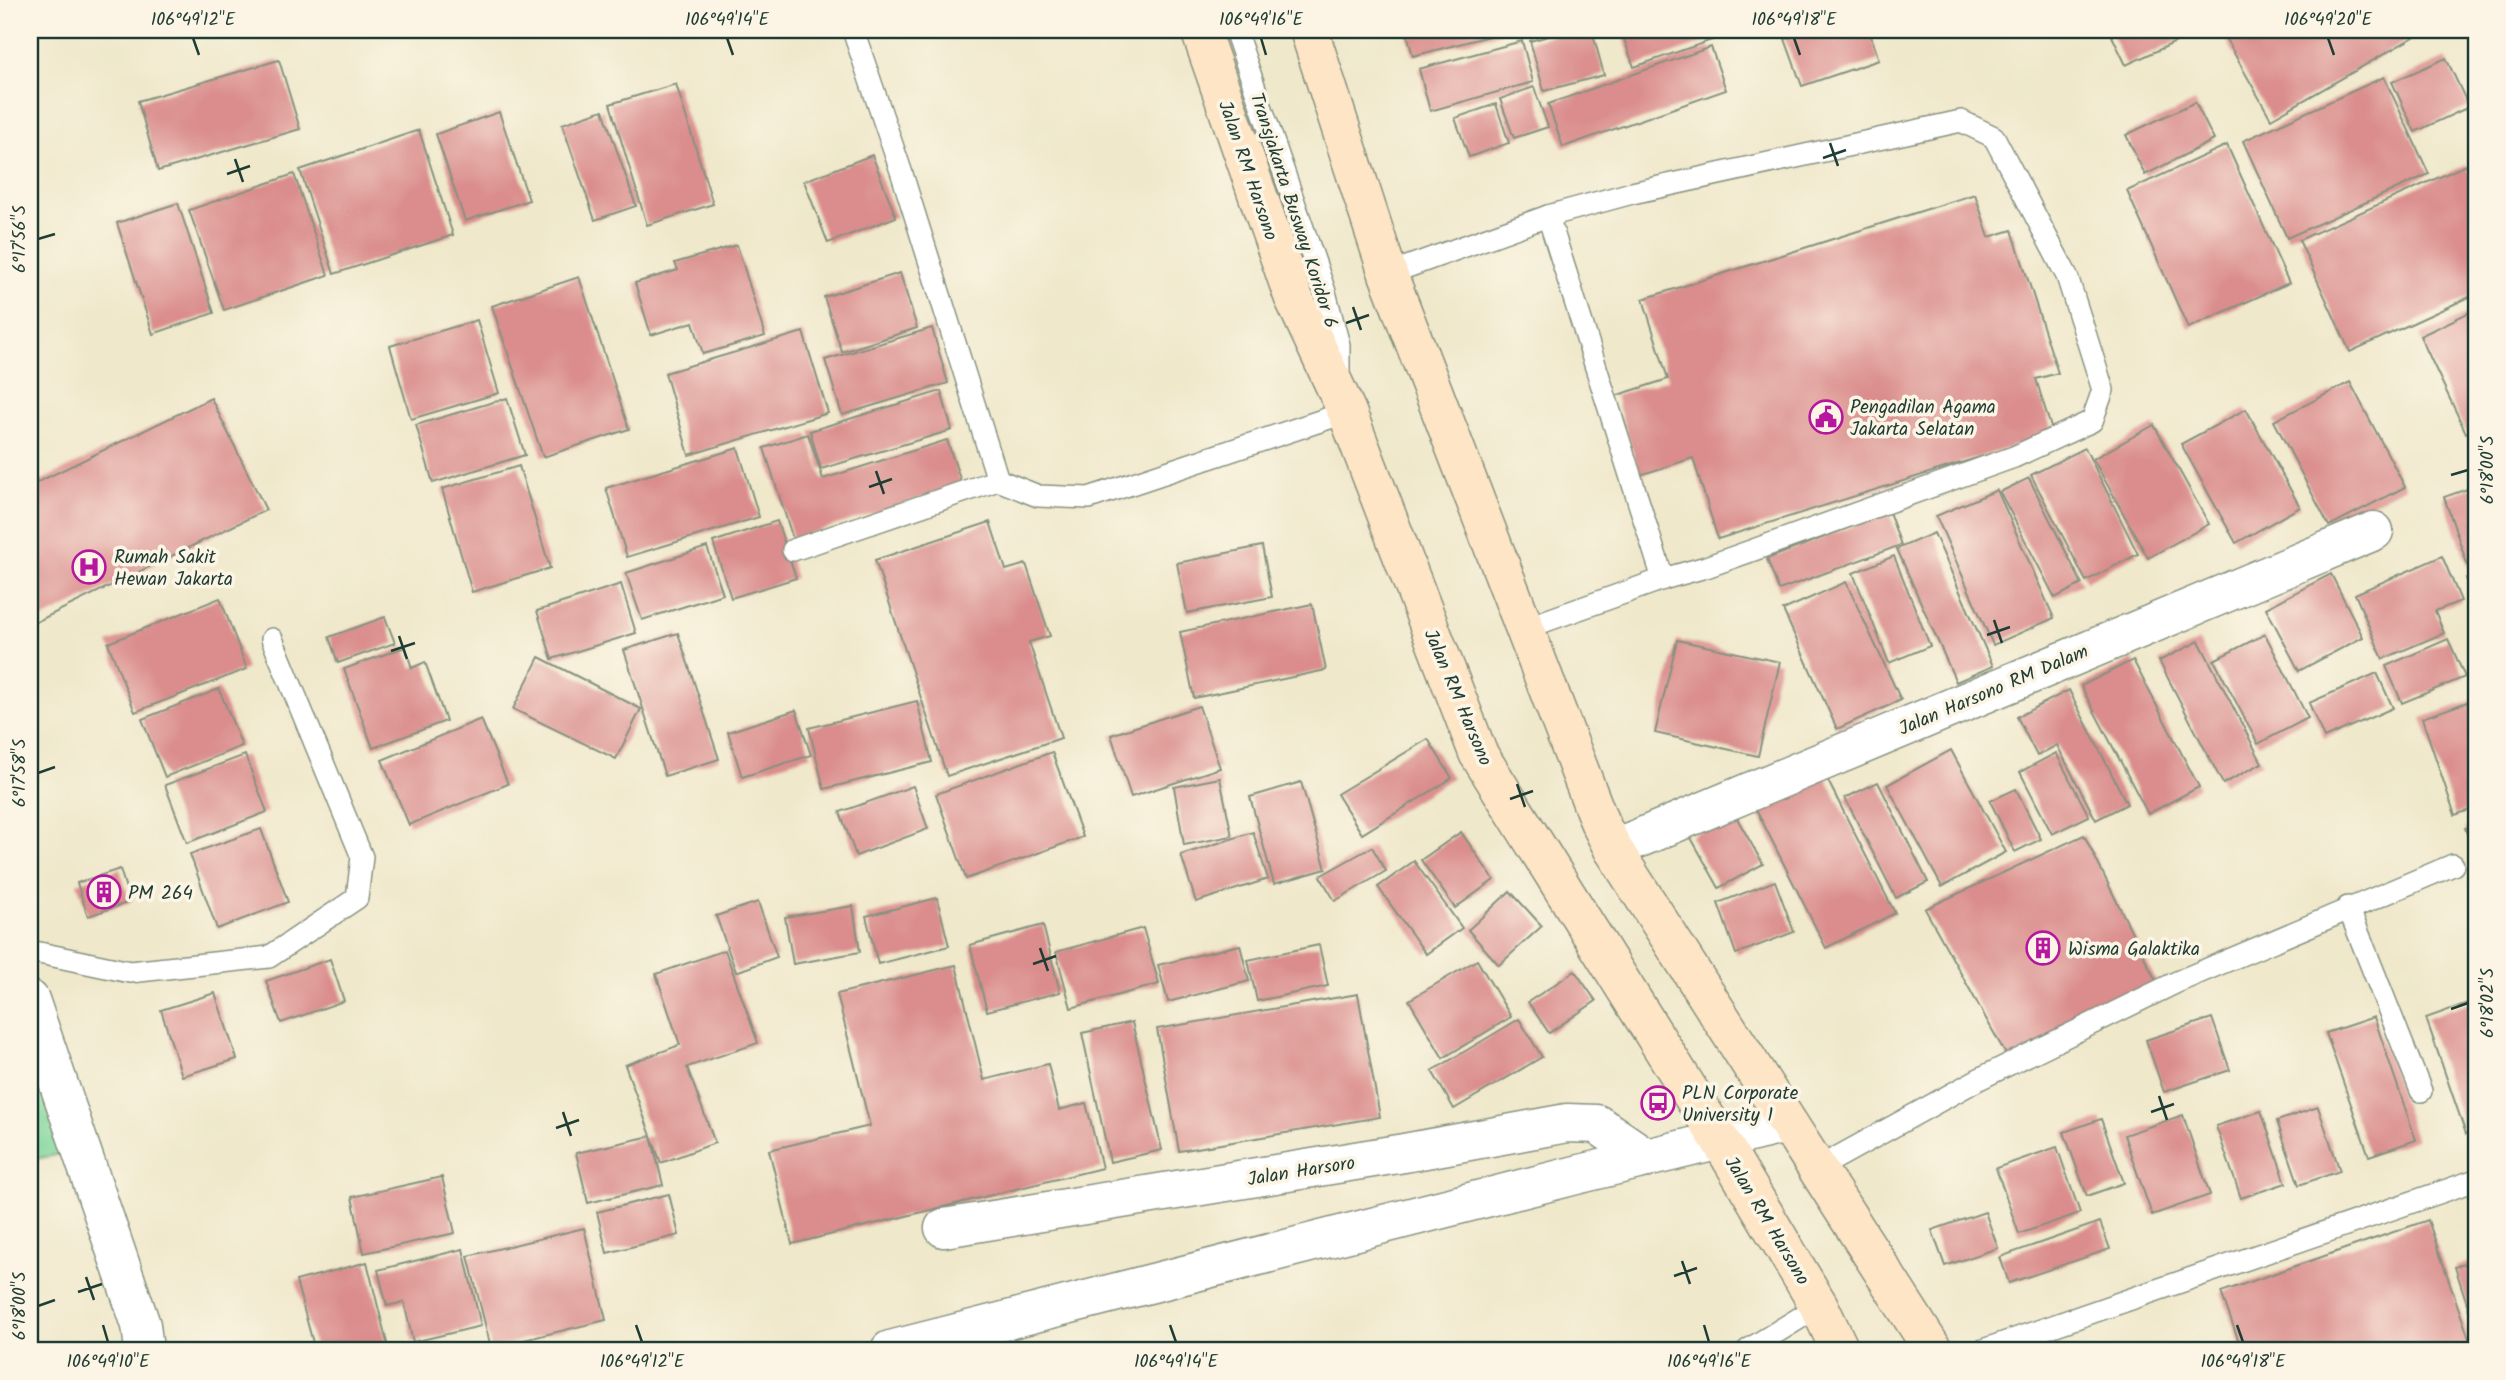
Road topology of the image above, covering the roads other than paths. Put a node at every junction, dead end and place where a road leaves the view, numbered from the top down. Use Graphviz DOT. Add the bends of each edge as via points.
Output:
graph roads {
  1 [pos="853,30"];
  2 [pos="1200,30"];
  3 [pos="1235,30"];
  4 [pos="1309,30"];
  5 [pos="1548,216"];
  6 [pos="1388,274"];
  7 [pos="1343,403"];
  8 [pos="998,480"];
  9 [pos="2374,531"];
  10 [pos="793,550"];
  11 [pos="1663,579"];
  12 [pos="1523,629"];
  13 [pos="272,639"];
  14 [pos="1613,849"];
  15 [pos="2453,864"];
  16 [pos="2348,907"];
  17 [pos="30,951"];
  18 [pos="30,1000"];
  19 [pos="2421,1091"];
  20 [pos="1787,1124"];
  21 [pos="1720,1140"];
  22 [pos="1647,1158"];
  23 [pos="1818,1168"];
  24 [pos="2476,1180"];
  25 [pos="944,1228"];
  26 [pos="1819,1306"];
  27 [pos="145,1350"];
  28 [pos="890,1350"];
  29 [pos="1748,1350"];
  30 [pos="1840,1350"];
  31 [pos="1933,1350"];
  32 [pos="1983,1350"];
  1 -- 8 [label="lane"];
  2 -- 7 [label="main road, Jalan RM Harsono" via="1293,296"];
  3 -- 7 [label="lane, Transjakarta Busway Koridor 6" via="1325,292 1339,345"];
  4 -- 6 [label="main road"];
  5 -- 6 [label="lane"];
  5 -- 11 [label="lane"];
  5 -- 11 [label="lane" via="1632,193 1961,121 1994,137 2067,276 2103,390 2092,421 2014,457"];
  6 -- 12 [label="main road"];
  7 -- 8 [label="lane" via="1089,498 1038,496"];
  7 -- 21 [label="main road, Jalan RM Harsono" via="1478,753"];
  8 -- 10 [label="lane"];
  9 -- 14 [label="street, Jalan Harsono RM Dalam"];
  11 -- 12 [label="lane"];
  12 -- 14 [label="main road"];
  13 -- 17 [label="lane" via="362,857 357,898 269,957 130,972"];
  14 -- 20 [label="main road"];
  15 -- 16 [label="lane"];
  16 -- 19 [label="lane"];
  16 -- 23 [label="lane" via="2177,982 1979,1079"];
  18 -- 27 [label="street" via="141,1325"];
  20 -- 21 [label="street"];
  20 -- 23 [label="main road"];
  21 -- 22 [label="street"];
  21 -- 26 [label="main road, Jalan RM Harsono"];
  22 -- 25 [label="street, Jalan Harsoro" via="1597,1124 1567,1123"];
  22 -- 28 [label="street"];
  23 -- 31 [label="main road"];
  24 -- 32 [label="lane"];
  26 -- 29 [label="lane"];
  26 -- 30 [label="main road, Jalan RM Harsono"];
}
